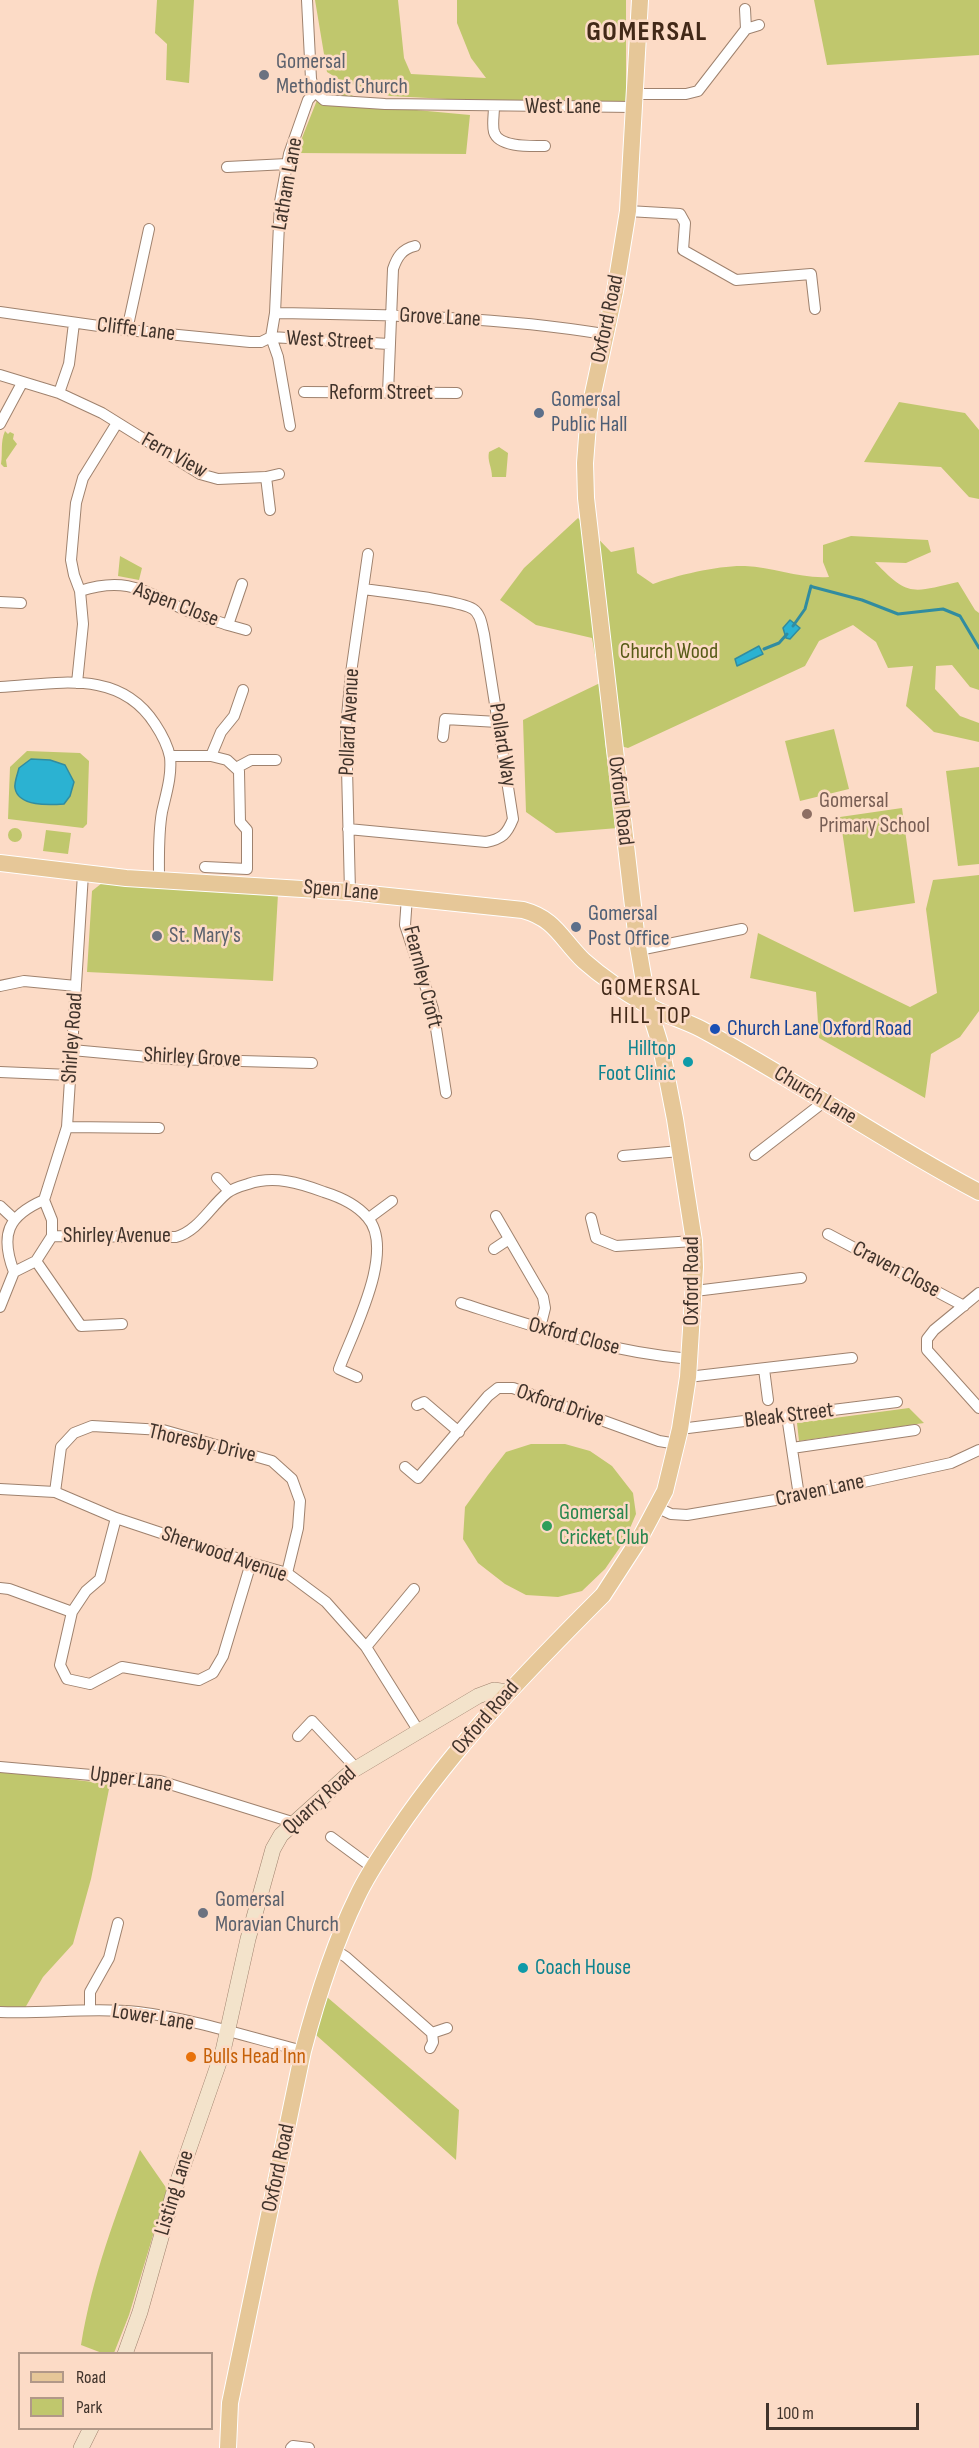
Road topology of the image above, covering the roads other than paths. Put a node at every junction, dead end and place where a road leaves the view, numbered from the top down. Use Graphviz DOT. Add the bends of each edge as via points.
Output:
graph roads {
  1 [pos="307,0"];
  2 [pos="640,0"];
  3 [pos="745,9"];
  4 [pos="759,25"];
  5 [pos="746,29"];
  6 [pos="315,92"];
  7 [pos="633,101"];
  8 [pos="494,107"];
  9 [pos="545,146"];
  10 [pos="287,164"];
  11 [pos="227,167"];
  12 [pos="628,211"];
  13 [pos="149,229"];
  14 [pos="415,246"];
  15 [pos="814,309"];
  16 [pos="0,312"];
  17 [pos="275,313"];
  18 [pos="391,315"];
  19 [pos="74,322"];
  20 [pos="127,330"];
  21 [pos="604,334"];
  22 [pos="271,337"];
  23 [pos="389,344"];
  24 [pos="0,375"];
  25 [pos="22,382"];
  26 [pos="304,392"];
  27 [pos="59,393"];
  28 [pos="388,393"];
  29 [pos="457,393"];
  30 [pos="0,423"];
  31 [pos="117,423"];
  32 [pos="290,426"];
  33 [pos="279,474"];
  34 [pos="266,477"];
  35 [pos="270,510"];
  36 [pos="368,554"];
  37 [pos="242,584"];
  38 [pos="363,589"];
  39 [pos="80,591"];
  40 [pos="0,602"];
  41 [pos="21,603"];
  42 [pos="228,625"];
  43 [pos="246,630"];
  44 [pos="77,683"];
  45 [pos="0,687"];
  46 [pos="243,690"];
  47 [pos="498,722"];
  48 [pos="443,737"];
  49 [pos="170,756"];
  50 [pos="211,756"];
  51 [pos="276,760"];
  52 [pos="236,768"];
  53 [pos="348,829"];
  54 [pos="0,862"];
  55 [pos="205,867"];
  56 [pos="83,874"];
  57 [pos="159,881"];
  58 [pos="350,892"];
  59 [pos="407,897"];
  60 [pos="742,929"];
  61 [pos="639,950"];
  62 [pos="0,986"];
  63 [pos="76,986"];
  64 [pos="648,1005"];
  65 [pos="72,1050"];
  66 [pos="312,1063"];
  67 [pos="0,1072"];
  68 [pos="70,1075"];
  69 [pos="446,1093"];
  70 [pos="825,1101"];
  71 [pos="67,1127"];
  72 [pos="159,1128"];
  73 [pos="680,1151"];
  74 [pos="755,1155"];
  75 [pos="623,1156"];
  76 [pos="217,1178"];
  77 [pos="228,1191"];
  78 [pos="979,1192"];
  79 [pos="44,1200"];
  80 [pos="392,1201"];
  81 [pos="0,1206"];
  82 [pos="496,1216"];
  83 [pos="369,1218"];
  84 [pos="591,1218"];
  85 [pos="14,1219"];
  86 [pos="828,1234"];
  87 [pos="52,1236"];
  88 [pos="509,1239"];
  89 [pos="694,1241"];
  90 [pos="494,1249"];
  91 [pos="36,1261"];
  92 [pos="14,1272"];
  93 [pos="801,1278"];
  94 [pos="695,1291"];
  95 [pos="979,1293"];
  96 [pos="461,1303"];
  97 [pos="964,1306"];
  98 [pos="0,1307"];
  99 [pos="122,1324"];
  100 [pos="540,1328"];
  101 [pos="690,1359"];
  102 [pos="845,1362"];
  103 [pos="764,1369"];
  104 [pos="357,1377"];
  105 [pos="688,1377"];
  106 [pos="768,1400"];
  107 [pos="422,1401"];
  108 [pos="897,1402"];
  109 [pos="979,1408"];
  110 [pos="788,1416"];
  111 [pos="915,1430"];
  112 [pos="459,1432"];
  113 [pos="679,1437"];
  114 [pos="792,1448"];
  115 [pos="979,1450"];
  116 [pos="405,1467"];
  117 [pos="0,1489"];
  118 [pos="54,1492"];
  119 [pos="799,1496"];
  120 [pos="658,1508"];
  121 [pos="116,1518"];
  122 [pos="251,1563"];
  123 [pos="287,1573"];
  124 [pos="0,1588"];
  125 [pos="414,1589"];
  126 [pos="72,1612"];
  127 [pos="366,1647"];
  128 [pos="507,1692"];
  129 [pos="418,1730"];
  130 [pos="298,1736"];
  131 [pos="0,1767"];
  132 [pos="356,1768"];
  133 [pos="292,1822"];
  134 [pos="332,1837"];
  135 [pos="373,1868"];
  136 [pos="118,1923"];
  137 [pos="335,1950"];
  138 [pos="90,2010"];
  139 [pos="0,2012"];
  140 [pos="447,2028"];
  141 [pos="228,2032"];
  142 [pos="432,2033"];
  143 [pos="430,2048"];
  144 [pos="303,2051"];
  145 [pos="126,2352"];
  146 [pos="91,2430"];
  147 [pos="292,2444"];
  148 [pos="81,2448"];
  149 [pos="228,2448"];
  150 [pos="309,2448"];
  1 -- 6 [label="street"];
  2 -- 7 [label="main road, Oxford Road"];
  3 -- 5 [label="street"];
  4 -- 5 [label="street"];
  5 -- 7 [label="street, West Lane" via="698,91"];
  6 -- 8 [label="street, West Lane" via="324,100 337,102"];
  6 -- 10 [label="street, Latham Lane" via="308,100"];
  7 -- 8 [label="street, West Lane"];
  7 -- 12 [label="main road, Oxford Road"];
  8 -- 9 [label="street, West Lane" via="494,132 499,140"];
  10 -- 11 [label="street"];
  10 -- 17 [label="street, Latham Lane" via="280,202"];
  12 -- 15 [label="street" via="680,214 685,223 683,250 735,280 811,274"];
  12 -- 21 [label="main road, Oxford Road"];
  13 -- 20 [label="street"];
  14 -- 18 [label="street" via="397,257"];
  16 -- 19 [label="street, Cliffe Lane"];
  17 -- 18 [label="street, Grove Lane"];
  17 -- 22 [label="street, Latham Lane"];
  18 -- 21 [label="street, Grove Lane" via="527,323"];
  18 -- 23 [label="street"];
  19 -- 20 [label="street, Cliffe Lane"];
  19 -- 27 [label="street" via="69,364"];
  20 -- 22 [label="street, Cliffe Lane" via="250,342"];
  21 -- 61 [label="main road, Oxford Road" via="589,412 586,498"];
  22 -- 23 [label="street, West Street"];
  22 -- 32 [label="street"];
  23 -- 28 [label="street"];
  24 -- 25 [label="street, Fern View"];
  25 -- 27 [label="street, Fern View"];
  25 -- 30 [label="street"];
  26 -- 28 [label="street, Reform Street"];
  27 -- 31 [label="street, Fern View"];
  28 -- 29 [label="street, Reform Street"];
  31 -- 34 [label="street, Fern View" via="200,474 226,479"];
  31 -- 39 [label="street" via="78,492 71,560"];
  33 -- 34 [label="street, Fern View"];
  34 -- 35 [label="street"];
  36 -- 38 [label="street, Pollard Avenue"];
  37 -- 42 [label="street, Aspen Close"];
  38 -- 47 [label="street, Pollard Way" via="472,608 484,634"];
  38 -- 53 [label="street, Pollard Avenue" via="346,727"];
  39 -- 42 [label="street, Aspen Close" via="105,585 132,586"];
  39 -- 44 [label="street" via="83,624"];
  40 -- 41 [label="street"];
  42 -- 43 [label="street"];
  44 -- 45 [label="street"];
  44 -- 49 [label="street" via="123,692 148,714"];
  46 -- 50 [label="street" via="234,716 221,732"];
  47 -- 48 [label="street" via="445,719"];
  47 -- 53 [label="street, Pollard Way" via="513,819 507,833 498,840"];
  49 -- 50 [label="street"];
  49 -- 57 [label="street"];
  50 -- 52 [label="street" via="227,760"];
  51 -- 52 [label="street" via="251,760"];
  52 -- 55 [label="street" via="240,822 248,830 247,869"];
  53 -- 58 [label="street, Pollard Avenue"];
  54 -- 56 [label="main road, Spen Lane"];
  56 -- 57 [label="main road, Spen Lane"];
  56 -- 63 [label="street, Shirley Road"];
  57 -- 58 [label="main road, Spen Lane"];
  58 -- 59 [label="main road, Spen Lane"];
  59 -- 64 [label="main road, Spen Lane" via="540,915 584,961"];
  59 -- 69 [label="street, Fearnley Croft" via="405,925 433,1009"];
  60 -- 61 [label="street"];
  61 -- 64 [label="main road, Oxford Road"];
  62 -- 63 [label="street" via="24,981"];
  63 -- 65 [label="street, Shirley Road"];
  64 -- 70 [label="main road, Church Lane" via="700,1028"];
  64 -- 73 [label="main road, Oxford Road" via="661,1047"];
  65 -- 66 [label="street, Shirley Grove" via="170,1059"];
  65 -- 68 [label="street, Shirley Road"];
  67 -- 68 [label="street"];
  68 -- 71 [label="street, Shirley Road"];
  70 -- 74 [label="street"];
  70 -- 78 [label="main road, Church Lane" via="918,1160"];
  71 -- 72 [label="street"];
  71 -- 79 [label="street, Shirley Road"];
  73 -- 75 [label="street"];
  73 -- 89 [label="main road, Oxford Road"];
  76 -- 77 [label="street"];
  77 -- 83 [label="street, Shirley Avenue" via="252,1183 285,1180 339,1197"];
  77 -- 87 [label="street, Shirley Avenue" via="187,1234 176,1237"];
  79 -- 85 [label="street"];
  79 -- 87 [label="street" via="52,1220"];
  80 -- 83 [label="street"];
  81 -- 85 [label="street"];
  82 -- 88 [label="street"];
  83 -- 104 [label="street" via="376,1240 374,1282 339,1369"];
  84 -- 89 [label="street" via="596,1238 616,1246"];
  85 -- 92 [label="street" via="7,1235 6,1252"];
  86 -- 97 [label="street, Craven Close"];
  87 -- 91 [label="street"];
  88 -- 90 [label="street"];
  88 -- 100 [label="street" via="543,1297 545,1308"];
  89 -- 94 [label="main road, Oxford Road"];
  91 -- 92 [label="street"];
  91 -- 99 [label="street" via="81,1326"];
  92 -- 98 [label="street"];
  93 -- 94 [label="street"];
  94 -- 101 [label="main road, Oxford Road"];
  95 -- 97 [label="street"];
  96 -- 100 [label="street, Oxford Close"];
  97 -- 109 [label="street" via="934,1330 927,1339 927,1350"];
  100 -- 101 [label="street, Oxford Close" via="618,1350"];
  101 -- 105 [label="main road, Oxford Road"];
  102 -- 103 [label="street"];
  103 -- 105 [label="street"];
  103 -- 106 [label="street"];
  105 -- 113 [label="main road, Oxford Road"];
  107 -- 112 [label="street"];
  108 -- 110 [label="street, Bleak Street"];
  110 -- 113 [label="street, Bleak Street"];
  110 -- 114 [label="street"];
  111 -- 114 [label="street"];
  112 -- 113 [label="street, Oxford Drive" via="488,1396 498,1388 513,1388 659,1441"];
  112 -- 116 [label="street, Oxford Drive" via="418,1478"];
  113 -- 120 [label="main road, Oxford Road"];
  114 -- 119 [label="street"];
  115 -- 119 [label="street, Craven Lane" via="951,1463"];
  117 -- 118 [label="street, Sherwood Avenue"];
  118 -- 121 [label="street, Sherwood Avenue"];
  118 -- 123 [label="street, Thoresby Drive" via="61,1447 74,1433 92,1426 163,1430 272,1461 292,1479 300,1501"];
  119 -- 120 [label="street, Craven Lane" via="687,1515"];
  120 -- 128 [label="main road, Oxford Road" via="603,1595"];
  121 -- 122 [label="street, Sherwood Avenue"];
  121 -- 126 [label="street" via="100,1579"];
  122 -- 123 [label="street, Sherwood Avenue"];
  122 -- 126 [label="street" via="223,1656 213,1673 199,1680 122,1667 90,1684 67,1679 60,1665"];
  123 -- 127 [label="street, Sherwood Avenue" via="326,1602"];
  124 -- 126 [label="street"];
  125 -- 127 [label="street"];
  127 -- 129 [label="street, Sherwood Avenue"];
  128 -- 129 [label="street, Quarry Road" via="494,1690 478,1696"];
  128 -- 135 [label="main road, Oxford Road" via="418,1800"];
  129 -- 132 [label="street, Quarry Road"];
  130 -- 132 [label="street" via="312,1721"];
  131 -- 133 [label="street, Upper Lane" via="160,1780"];
  132 -- 133 [label="street, Quarry Road"];
  133 -- 141 [label="street, Quarry Road" via="273,1849"];
  134 -- 135 [label="street"];
  135 -- 137 [label="main road, Oxford Road"];
  136 -- 138 [label="street" via="109,1958 90,1992"];
  137 -- 142 [label="street"];
  137 -- 144 [label="main road, Oxford Road"];
  138 -- 139 [label="street, Lower Lane"];
  138 -- 141 [label="street, Lower Lane" via="177,2018"];
  140 -- 142 [label="street"];
  141 -- 144 [label="street, Lower Lane"];
  141 -- 145 [label="street, Listing Lane"];
  142 -- 143 [label="street"];
  144 -- 149 [label="main road, Oxford Road" via="230,2403"];
  146 -- 148 [label="street"];
  147 -- 150 [label="street"];
}
